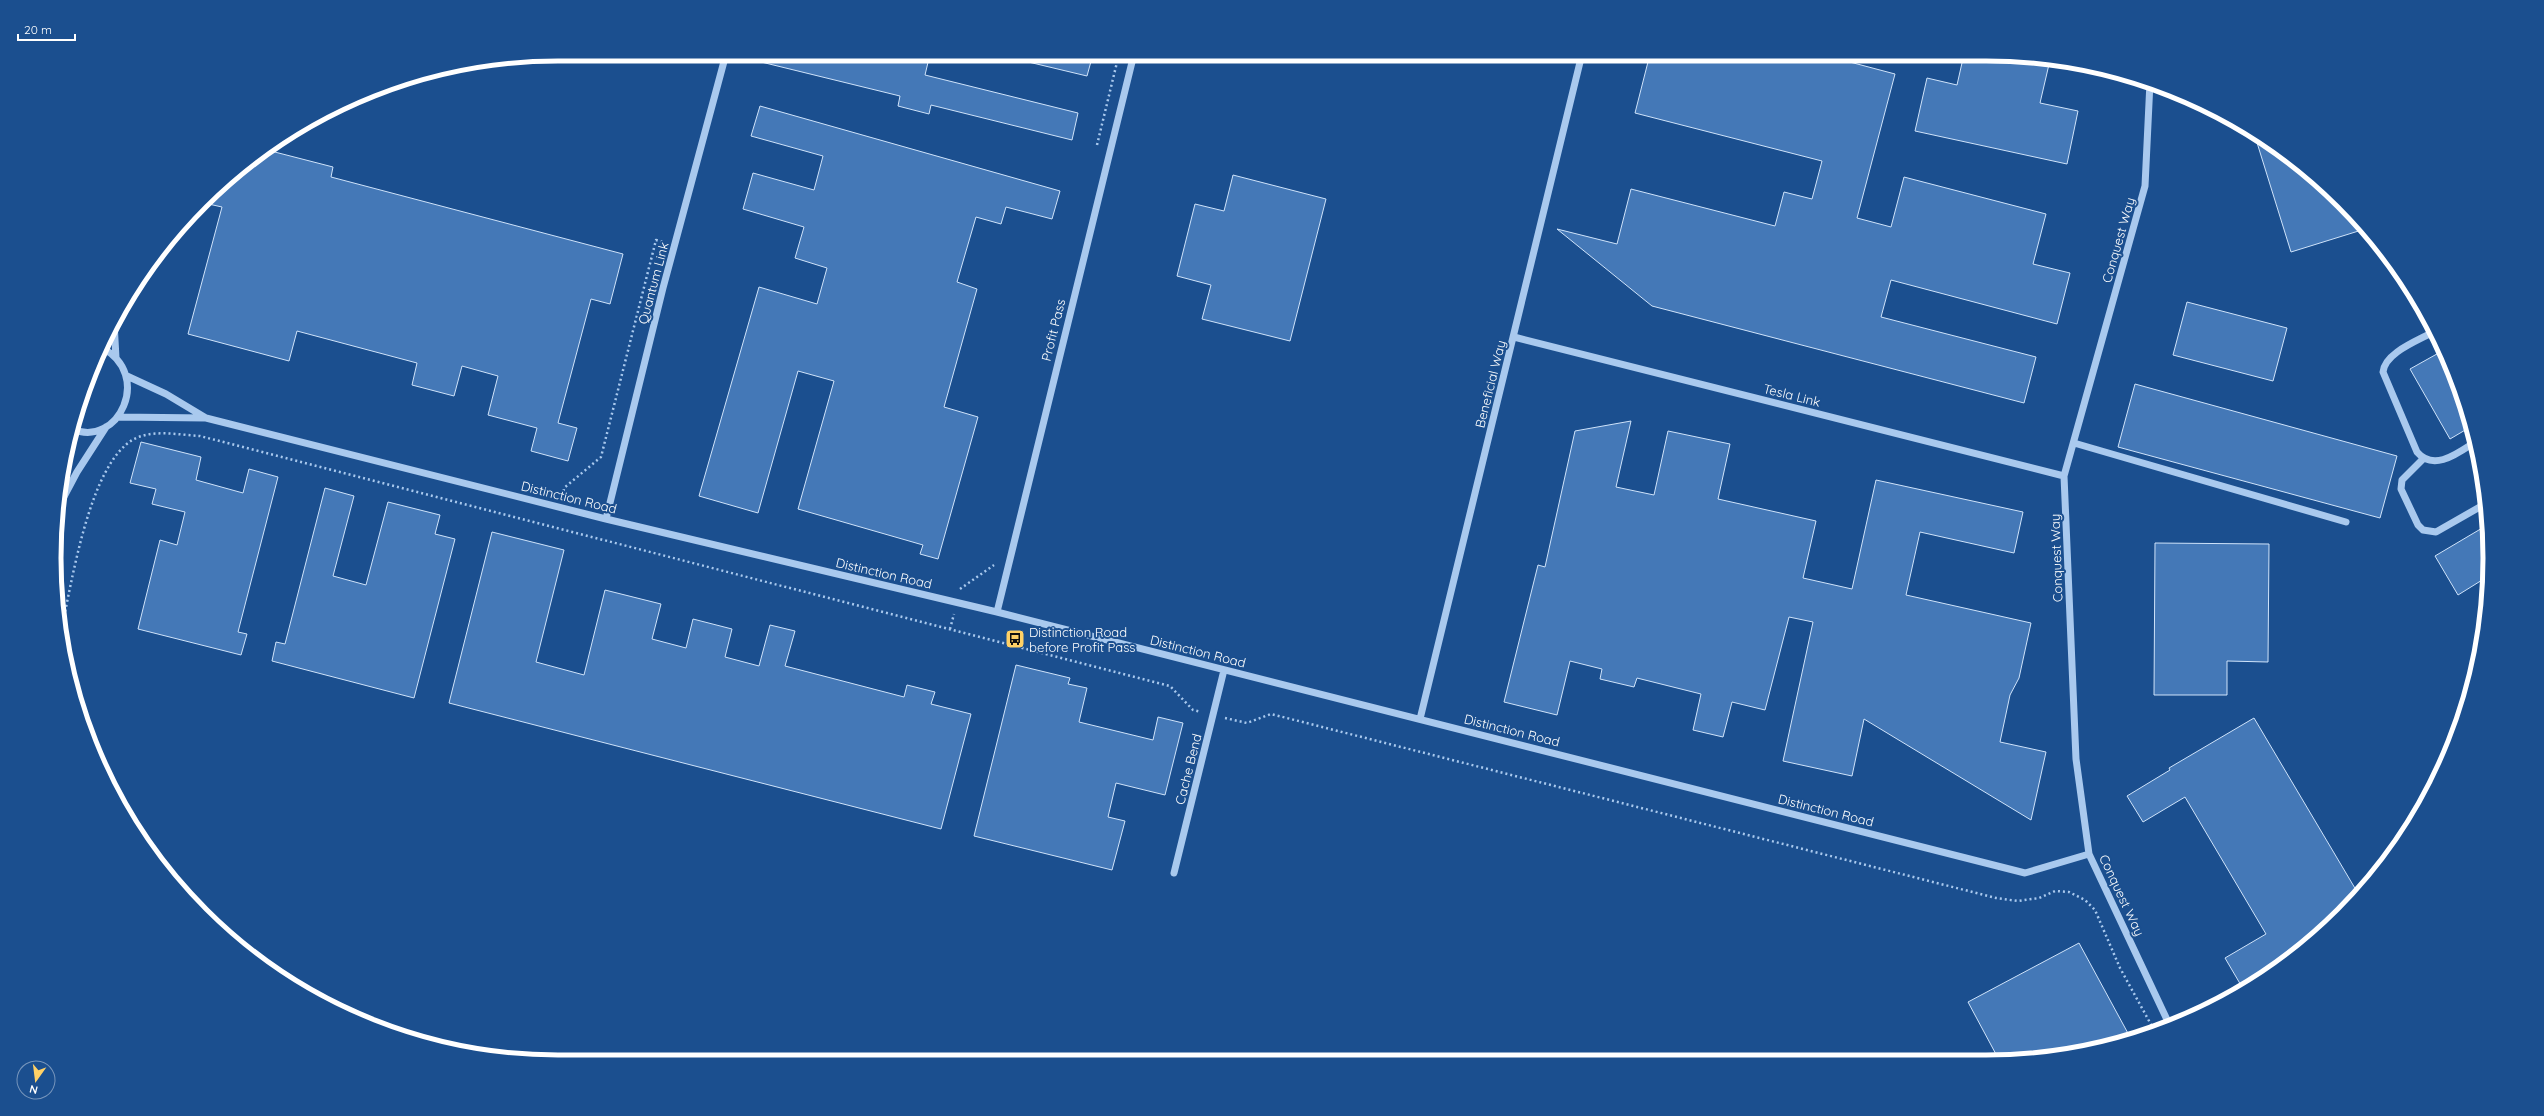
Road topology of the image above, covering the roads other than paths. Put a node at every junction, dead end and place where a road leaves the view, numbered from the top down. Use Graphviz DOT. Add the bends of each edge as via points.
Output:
graph roads {
  1 [pos="724,61"];
  2 [pos="1132,61"];
  3 [pos="1580,61"];
  4 [pos="2150,88"];
  5 [pos="115,333"];
  6 [pos="2430,334"];
  7 [pos="1514,337"];
  8 [pos="106,351"];
  9 [pos="116,358"];
  10 [pos="127,376"];
  11 [pos="118,417"];
  12 [pos="206,418"];
  13 [pos="106,427"];
  14 [pos="78,430"];
  15 [pos="2074,443"];
  16 [pos="2470,445"];
  17 [pos="2423,459"];
  18 [pos="2064,476"];
  19 [pos="65,495"];
  20 [pos="2480,507"];
  21 [pos="606,519"];
  22 [pos="2346,522"];
  23 [pos="997,612"];
  24 [pos="1224,670"];
  25 [pos="1420,719"];
  26 [pos="2089,854"];
  27 [pos="1174,872"];
  28 [pos="2167,1020"];
  1 -- 21 [label="street, Quantum Link"];
  2 -- 23 [label="street, Profit Pass"];
  3 -- 7 [label="street, Beneficial Way"];
  4 -- 15 [label="street, Conquest Way" via="2145,186"];
  5 -- 9 [label="street"];
  6 -- 17 [label="street" via="2390,358 2384,365 2383,372 2417,452"];
  7 -- 18 [label="street, Tesla Link"];
  7 -- 25 [label="street, Beneficial Way"];
  8 -- 9 [label="street"];
  9 -- 10 [label="street"];
  10 -- 11 [label="street" via="129,390 126,404"];
  10 -- 12 [label="street, Distinction Road" via="166,394"];
  11 -- 12 [label="street, Distinction Road"];
  11 -- 13 [label="street"];
  12 -- 21 [label="street, Distinction Road"];
  13 -- 14 [label="street" via="91,431"];
  13 -- 19 [label="street"];
  15 -- 18 [label="street, Conquest Way"];
  15 -- 22 [label="street"];
  16 -- 17 [label="street" via="2446,459 2435,462"];
  17 -- 20 [label="street" via="2402,480 2401,489 2418,525 2423,530 2436,532"];
  18 -- 26 [label="street, Conquest Way" via="2076,759"];
  21 -- 23 [label="street, Distinction Road"];
  23 -- 24 [label="street, Distinction Road"];
  24 -- 25 [label="street, Distinction Road"];
  24 -- 27 [label="street, Cache Bend"];
  25 -- 26 [label="street, Distinction Road" via="2025,873"];
  26 -- 28 [label="street, Conquest Way"];
}
